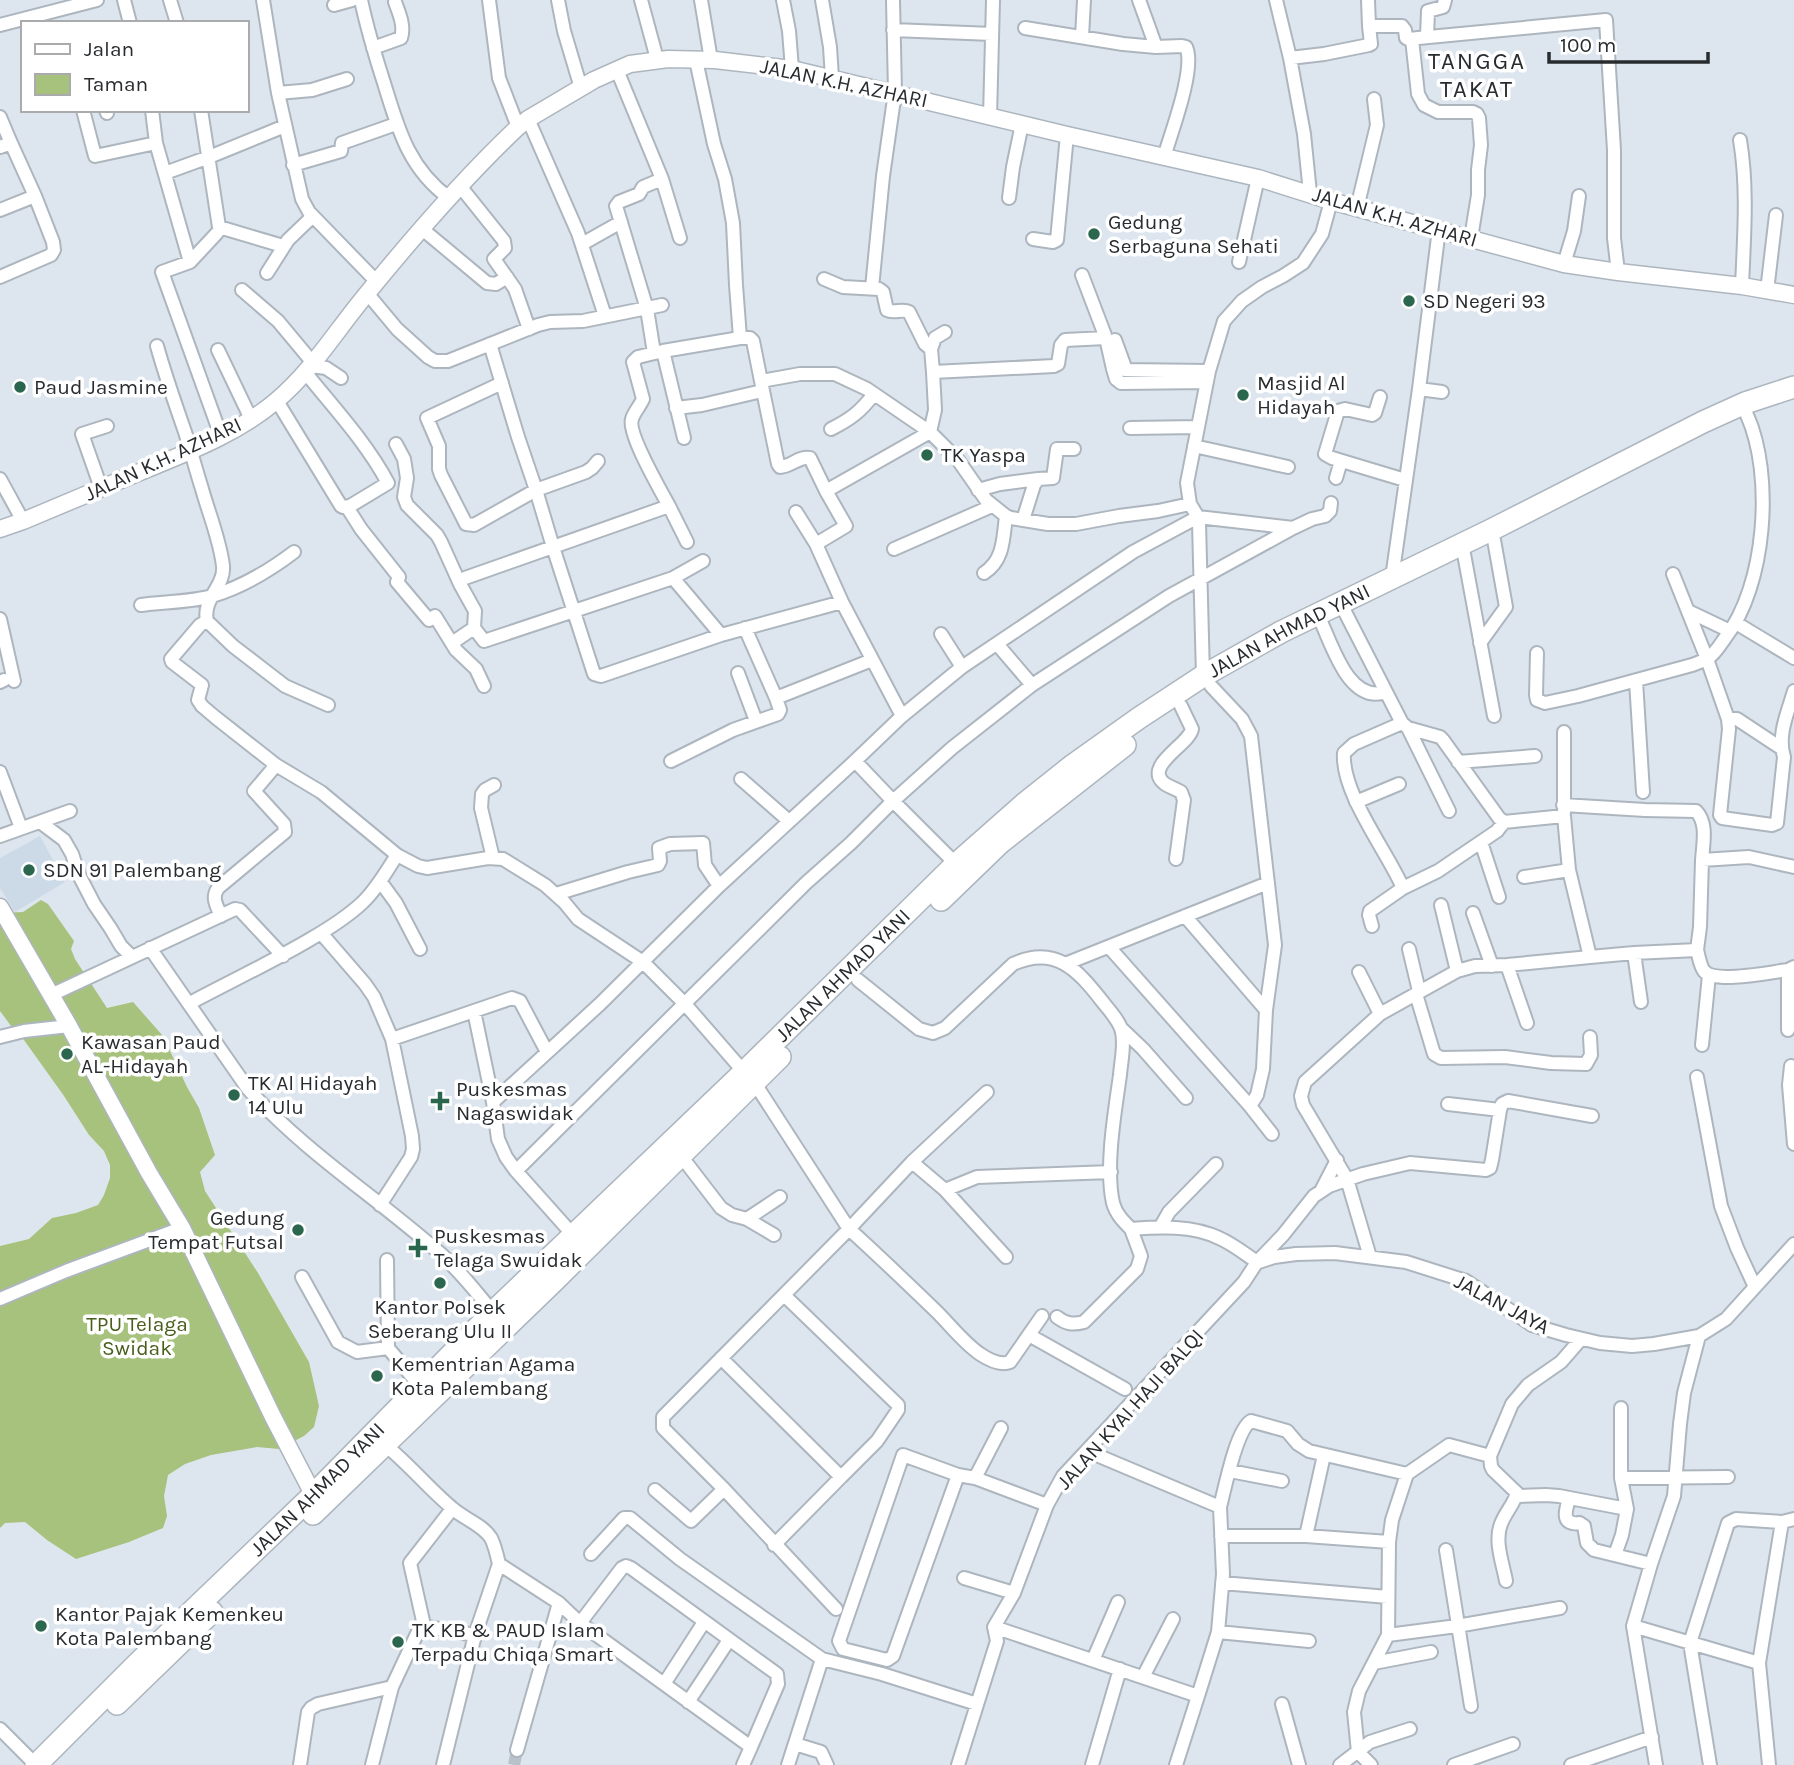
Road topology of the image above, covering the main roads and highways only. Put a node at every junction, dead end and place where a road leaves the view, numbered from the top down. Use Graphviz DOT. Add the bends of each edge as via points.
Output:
graph roads {
  1 [pos="1794,387"];
  2 [pos="1794,400"];
  3 [pos="1207,681"];
  4 [pos="749,1077"];
  5 [pos="317,1500"];
  6 [pos="36,1765"];
  7 [pos="53,1765"];
  1 -- 3 [label="highway, JALAN AHMAD YANI" via="1703,422 1281,632"];
  2 -- 3 [label="highway, JALAN AHMAD YANI" via="1697,436"];
  3 -- 4 [label="highway, JALAN AHMAD YANI" via="1181,706 1000,843"];
  3 -- 4 [label="highway, JALAN AHMAD YANI" via="1139,718 1015,811 956,864"];
  4 -- 5 [label="highway, JALAN AHMAD YANI" via="493,1312"];
  4 -- 5 [label="highway, JALAN AHMAD YANI" via="680,1157 384,1444"];
  5 -- 6 [label="highway, JALAN AHMAD YANI" via="137,1664"];
  5 -- 7 [label="highway, JALAN AHMAD YANI"];
}
